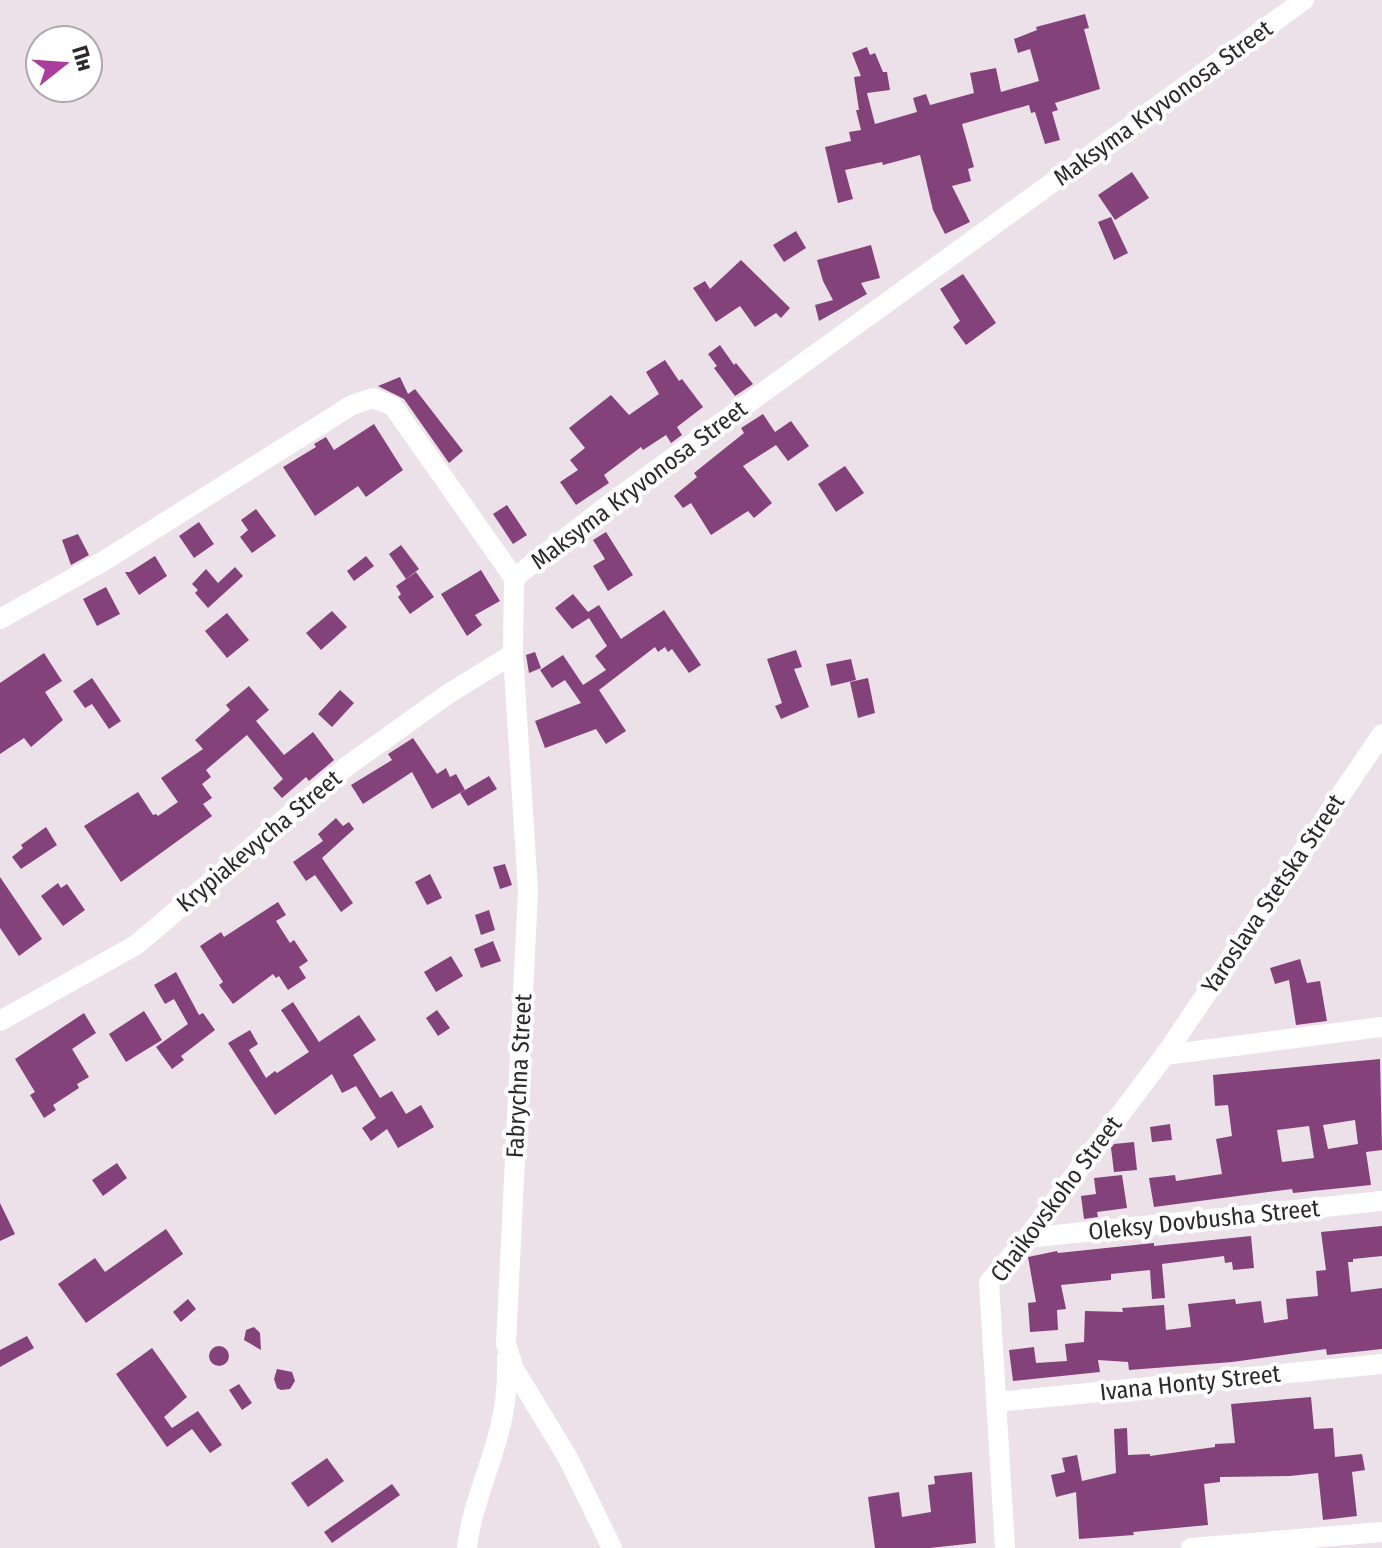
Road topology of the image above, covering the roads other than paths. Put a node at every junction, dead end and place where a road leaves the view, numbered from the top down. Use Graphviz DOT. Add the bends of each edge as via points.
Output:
graph roads {
  1 [pos="1304,0"];
  2 [pos="514,578"];
  3 [pos="0,619"];
  4 [pos="513,654"];
  5 [pos="1382,734"];
  6 [pos="0,1021"];
  7 [pos="1382,1027"];
  8 [pos="1165,1055"];
  9 [pos="1382,1201"];
  10 [pos="1027,1238"];
  11 [pos="506,1344"];
  12 [pos="1382,1364"];
  13 [pos="997,1402"];
  14 [pos="1382,1532"];
  15 [pos="467,1548"];
  16 [pos="612,1548"];
  17 [pos="1005,1548"];
  18 [pos="1191,1548"];
  1 -- 2 [label="street, Maksyma Kryvonosa Street"];
  2 -- 3 [label="street, Maksyma Kryvonosa Street" via="393,406 373,398 352,405 102,562"];
  2 -- 4 [label="street, Fabrychna Street"];
  4 -- 6 [label="street, Krypiakevycha Street" via="346,767 136,945"];
  4 -- 11 [label="street, Fabrychna Street" via="528,891"];
  5 -- 8 [label="street, Yaroslava Stetska Street"];
  7 -- 8 [label="street"];
  8 -- 10 [label="street, Chaikovskoho Street"];
  9 -- 10 [label="street, Oleksy Dovbusha Street"];
  10 -- 13 [label="street, Chaikovskoho Street" via="989,1282"];
  11 -- 15 [label="street" via="503,1416"];
  11 -- 16 [label="street, Fabrychna Street" via="514,1369 568,1458"];
  12 -- 13 [label="street, Ivana Honty Street"];
  13 -- 17 [label="street, Chaikovskoho Street"];
  14 -- 18 [label="street"];
}
